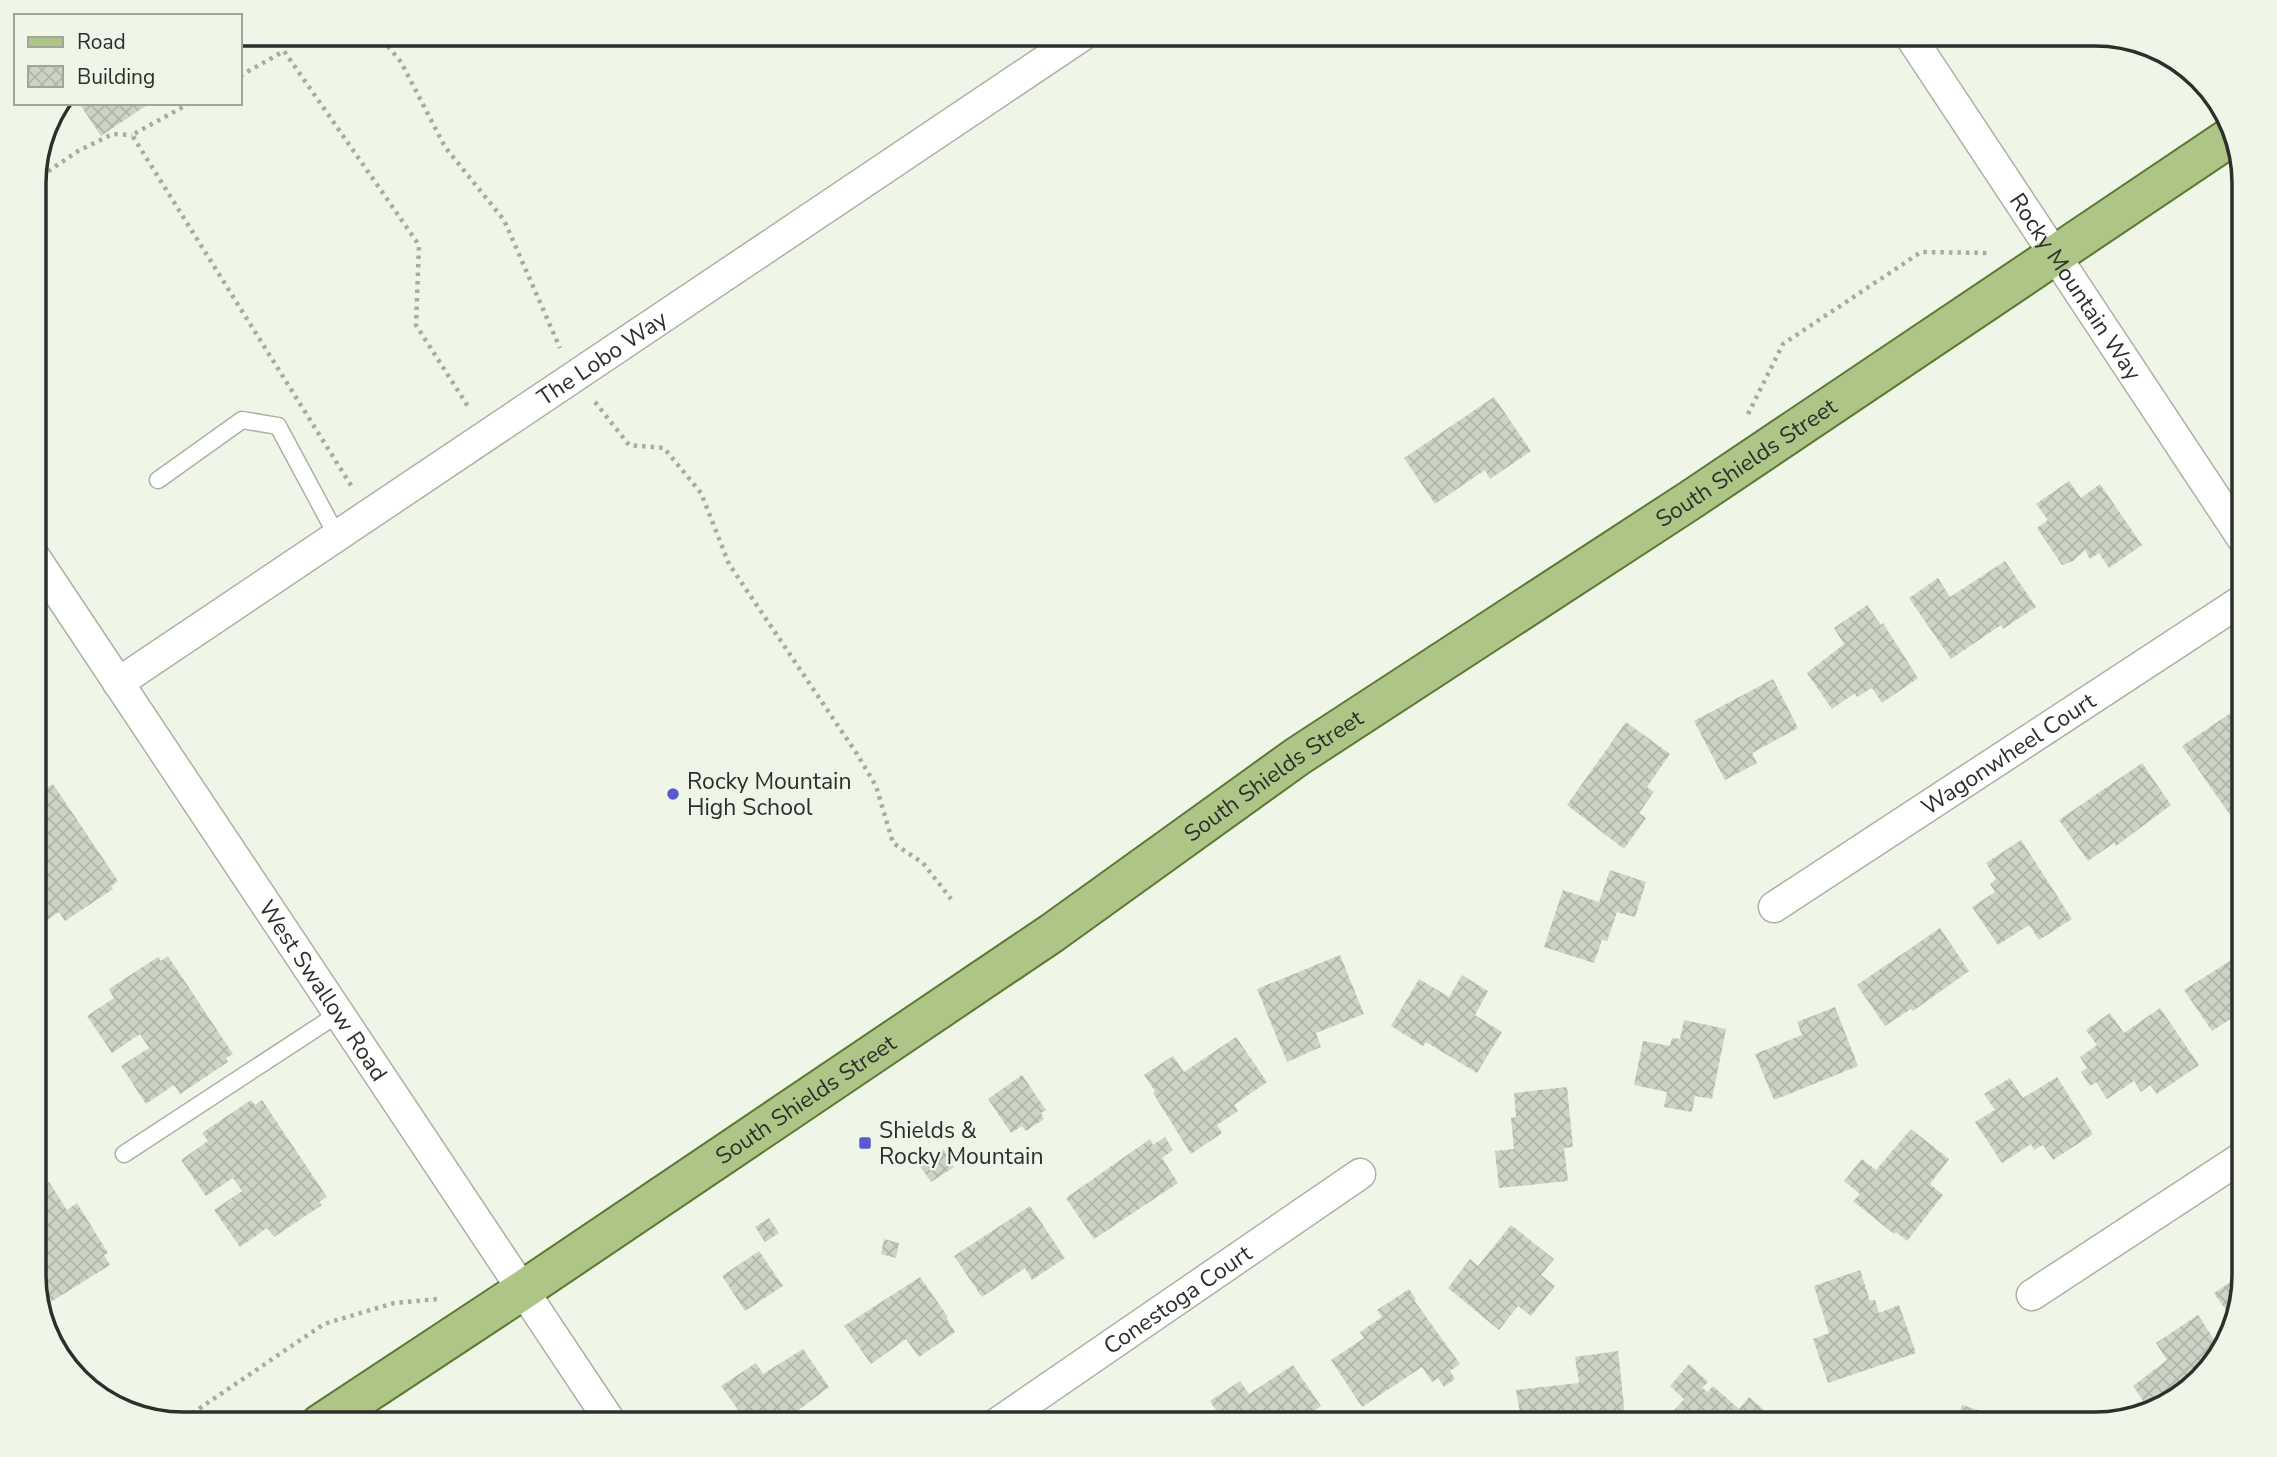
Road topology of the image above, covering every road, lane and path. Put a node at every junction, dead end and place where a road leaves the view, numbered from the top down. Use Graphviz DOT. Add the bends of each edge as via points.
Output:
graph roads {
  1 [pos="388,46"];
  2 [pos="1067,46"];
  3 [pos="1916,46"];
  4 [pos="242,75"];
  5 [pos="186,105"];
  6 [pos="132,135"];
  7 [pos="2225,141"];
  8 [pos="46,173"];
  9 [pos="1921,252"];
  10 [pos="2053,255"];
  11 [pos="1783,344"];
  12 [pos="575,376"];
  13 [pos="487,436"];
  14 [pos="158,480"];
  15 [pos="369,514"];
  16 [pos="2232,523"];
  17 [pos="337,536"];
  18 [pos="46,574"];
  19 [pos="2232,606"];
  20 [pos="118,683"];
  21 [pos="951,899"];
  22 [pos="1773,907"];
  23 [pos="338,1014"];
  24 [pos="124,1154"];
  25 [pos="2232,1164"];
  26 [pos="1360,1174"];
  27 [pos="523,1290"];
  28 [pos="2032,1296"];
  29 [pos="449,1298"];
  30 [pos="194,1412"];
  31 [pos="338,1412"];
  32 [pos="604,1412"];
  33 [pos="1013,1412"];
  1 -- 12 [label="path" via="401,62 444,147 504,220"];
  2 -- 12 [label="street, The Lobo Way"];
  3 -- 10 [label="street, Rocky Mountain Way"];
  4 -- 13 [label="path" via="284,51 419,245 416,325"];
  5 -- 6 [label="path"];
  6 -- 8 [label="path" via="113,134"];
  6 -- 15 [label="path"];
  7 -- 10 [label="main road, South Shields Street"];
  9 -- 11 [label="path"];
  10 -- 16 [label="street, Rocky Mountain Way"];
  10 -- 27 [label="main road, South Shields Street" via="1692,499 1298,756 1052,933"];
  12 -- 13 [label="street, The Lobo Way"];
  12 -- 21 [label="path" via="629,445 664,448 701,493 729,564 876,786 893,844 923,863"];
  13 -- 15 [label="street, The Lobo Way"];
  14 -- 17 [label="lane" via="242,420 278,426"];
  15 -- 17 [label="street, The Lobo Way"];
  17 -- 20 [label="street, The Lobo Way"];
  18 -- 20 [label="street, West Swallow Road"];
  19 -- 22 [label="street, Wagonwheel Court"];
  20 -- 23 [label="street, West Swallow Road"];
  23 -- 24 [label="lane"];
  23 -- 27 [label="street, West Swallow Road"];
  25 -- 28 [label="street"];
  26 -- 33 [label="street, Conestoga Court"];
  27 -- 31 [label="main road, South Shields Street"];
  27 -- 32 [label="street, West Swallow Road"];
  29 -- 30 [label="path" via="394,1303 324,1324"];
}
